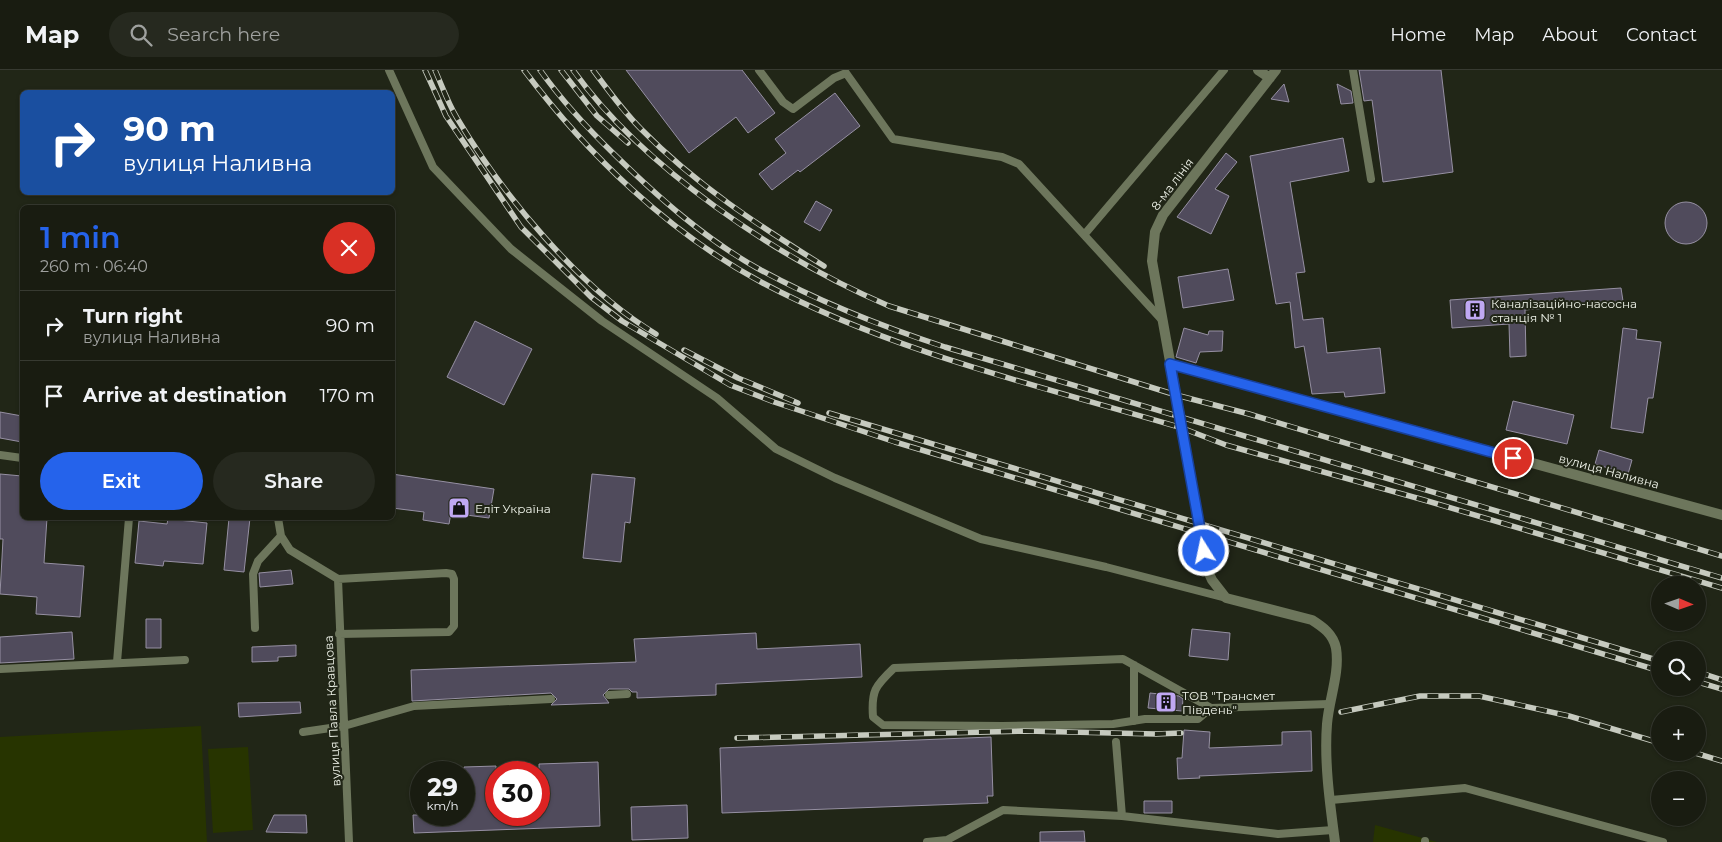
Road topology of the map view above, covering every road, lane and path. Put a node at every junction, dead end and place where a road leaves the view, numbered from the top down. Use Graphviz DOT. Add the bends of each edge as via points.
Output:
graph roads {
  1 [pos="389,70"];
  2 [pos="759,70"];
  3 [pos="1224,70"];
  4 [pos="1258,70"];
  5 [pos="1353,70"];
  6 [pos="1273,74"];
  7 [pos="1371,178"];
  8 [pos="1084,235"];
  9 [pos="1163,321"];
  10 [pos="1170,364"];
  11 [pos="0,455"];
  12 [pos="20,458"];
  13 [pos="1722,514"];
  14 [pos="129,520"];
  15 [pos="278,520"];
  16 [pos="281,536"];
  17 [pos="338,579"];
  18 [pos="1226,598"];
  19 [pos="255,628"];
  20 [pos="340,634"];
  21 [pos="185,660"];
  22 [pos="117,662"];
  23 [pos="1134,665"];
  24 [pos="0,669"];
  25 [pos="626,694"];
  26 [pos="609,695"];
  27 [pos="551,699"];
  28 [pos="1329,704"];
  29 [pos="1210,708"];
  30 [pos="1134,721"];
  31 [pos="344,726"];
  32 [pos="303,732"];
  33 [pos="1116,742"];
  34 [pos="1330,800"];
  35 [pos="1122,816"];
  36 [pos="1333,830"];
  37 [pos="349,842"];
  38 [pos="927,842"];
  39 [pos="1335,842"];
  40 [pos="1663,842"];
  1 -- 18 [label="lane" via="433,167 511,249 602,321 718,398 776,449 835,478 981,539"];
  2 -- 8 [label="lane" via="783,102 793,109 834,78 846,73 893,139 1002,157 1019,164"];
  3 -- 8 [label="lane"];
  4 -- 6 [label="street"];
  5 -- 7 [label="lane"];
  6 -- 9 [label="street, 8-ма лінія" via="1163,215 1155,232 1152,261"];
  8 -- 9 [label="lane"];
  9 -- 10 [label="street, 8-ма лінія"];
  10 -- 13 [label="street, вулиця Наливна"];
  10 -- 18 [label="street, 8-ма лінія" via="1207,569"];
  11 -- 12 [label="lane"];
  14 -- 22 [label="lane"];
  15 -- 16 [label="lane"];
  16 -- 17 [label="lane" via="290,550"];
  16 -- 19 [label="lane" via="258,561 253,574"];
  17 -- 20 [label="lane, вулиця Павла Кравцова"];
  17 -- 20 [label="lane" via="446,573 454,578 454,626 449,632"];
  18 -- 28 [label="street" via="1312,620 1332,636 1335,676"];
  20 -- 31 [label="lane, вулиця Павла Кравцова"];
  21 -- 22 [label="lane"];
  22 -- 24 [label="lane"];
  23 -- 29 [label="lane"];
  23 -- 30 [label="lane"];
  23 -- 30 [label="lane" via="1123,659 894,668 877,685 871,698 872,717 883,725 1002,726"];
  25 -- 26 [label="lane"];
  27 -- 31 [label="lane" via="414,706"];
  28 -- 29 [label="lane"];
  28 -- 34 [label="street" via="1326,741"];
  29 -- 30 [label="lane" via="1198,719"];
  31 -- 32 [label="lane"];
  31 -- 37 [label="lane, вулиця Павла Кравцова"];
  33 -- 35 [label="lane"];
  34 -- 36 [label="street"];
  34 -- 40 [label="lane" via="1465,788"];
  35 -- 36 [label="lane" via="1278,834"];
  35 -- 38 [label="lane" via="1003,810 947,840"];
  36 -- 39 [label="street"];
}
